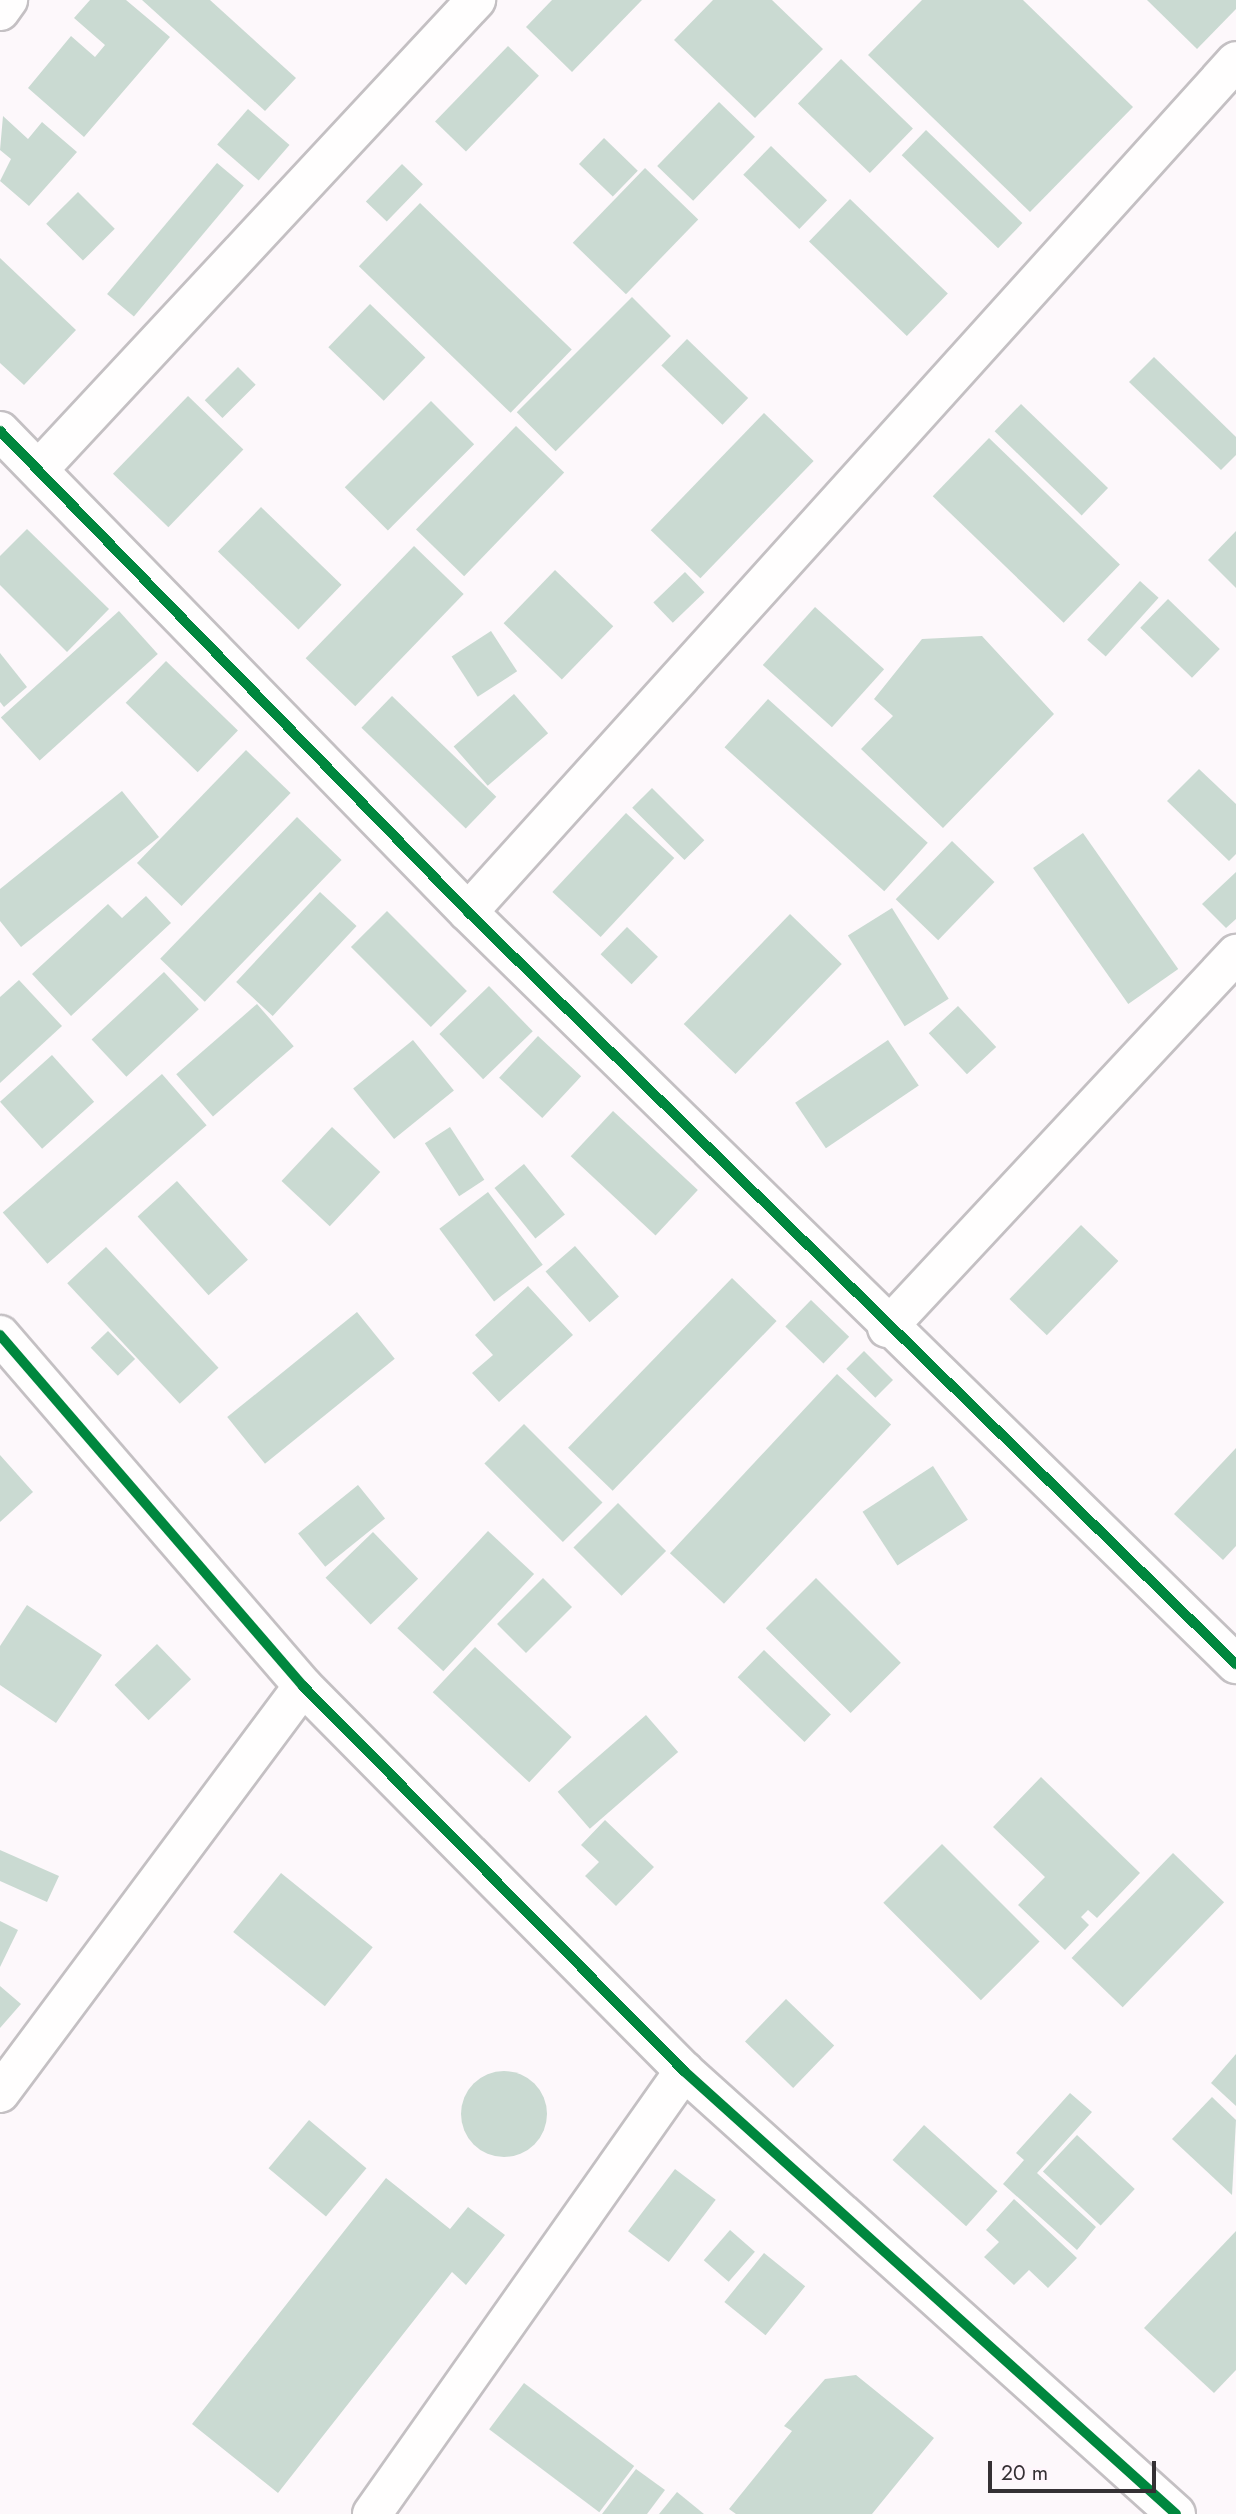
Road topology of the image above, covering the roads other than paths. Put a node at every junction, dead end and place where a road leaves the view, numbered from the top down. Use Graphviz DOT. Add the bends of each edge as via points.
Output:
graph roads {
  1 [pos="8,0"];
  2 [pos="477,0"];
  3 [pos="0,11"];
  4 [pos="1236,61"];
  5 [pos="0,432"];
  6 [pos="40,468"];
  7 [pos="468,912"];
  8 [pos="1236,954"];
  9 [pos="887,1328"];
  10 [pos="0,1335"];
  11 [pos="1236,1664"];
  12 [pos="303,1686"];
  13 [pos="684,2071"];
  14 [pos="0,2093"];
  15 [pos="372,2514"];
  16 [pos="1176,2514"];
  1 -- 3 [label="street"];
  2 -- 6 [label="street"];
  4 -- 7 [label="street"];
  5 -- 6 [label="street"];
  6 -- 7 [label="street"];
  7 -- 9 [label="street"];
  8 -- 9 [label="street"];
  9 -- 11 [label="street"];
  10 -- 12 [label="street"];
  12 -- 13 [label="street"];
  12 -- 14 [label="street"];
  13 -- 15 [label="street"];
  13 -- 16 [label="street"];
}
